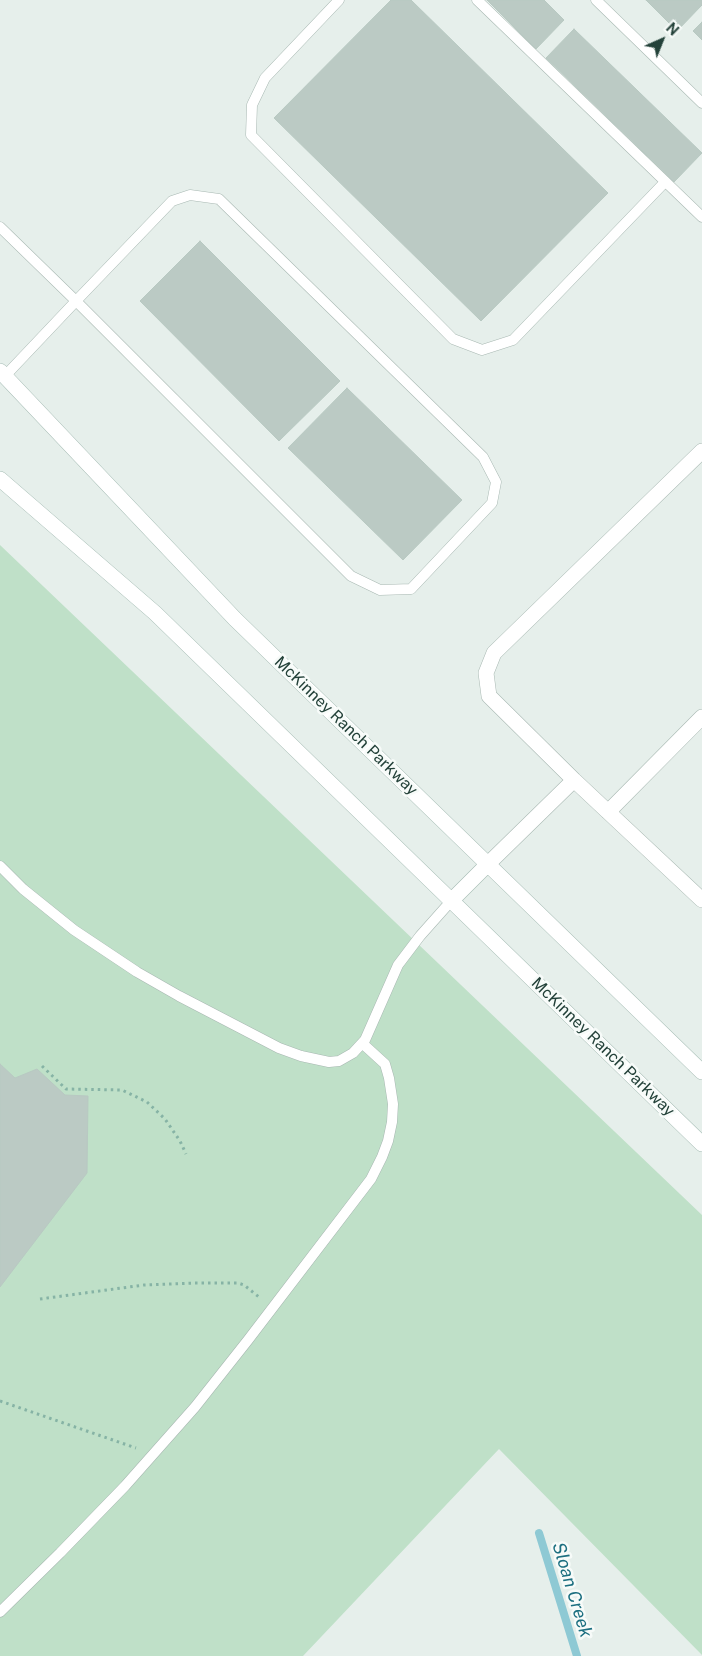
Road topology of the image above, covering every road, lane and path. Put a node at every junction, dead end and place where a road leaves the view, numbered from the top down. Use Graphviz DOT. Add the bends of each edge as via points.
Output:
graph roads {
  1 [pos="339,0"];
  2 [pos="477,0"];
  3 [pos="596,0"];
  4 [pos="702,103"];
  5 [pos="666,182"];
  6 [pos="702,217"];
  7 [pos="0,227"];
  8 [pos="76,301"];
  9 [pos="2,376"];
  10 [pos="702,451"];
  11 [pos="0,479"];
  12 [pos="702,717"];
  13 [pos="574,780"];
  14 [pos="608,812"];
  15 [pos="488,864"];
  16 [pos="0,866"];
  17 [pos="452,900"];
  18 [pos="702,900"];
  19 [pos="362,1043"];
  20 [pos="42,1066"];
  21 [pos="702,1072"];
  22 [pos="702,1144"];
  23 [pos="186,1154"];
  24 [pos="40,1299"];
  25 [pos="273,1308"];
  26 [pos="0,1401"];
  27 [pos="149,1458"];
  28 [pos="0,1612"];
  1 -- 5 [label="lane" via="265,78 252,105 252,135 453,339 482,350 513,340"];
  2 -- 5 [label="lane"];
  3 -- 4 [label="lane"];
  5 -- 6 [label="lane"];
  7 -- 8 [label="lane"];
  8 -- 8 [label="lane" via="172,201 190,195 218,199 483,457 496,482 492,503 411,589 380,590 351,576"];
  8 -- 9 [label="lane"];
  9 -- 15 [label="main road, McKinney Ranch Parkway" via="229,613"];
  10 -- 13 [label="main road" via="494,653 486,673 490,696"];
  11 -- 17 [label="main road, McKinney Ranch Parkway" via="155,613"];
  12 -- 14 [label="main road"];
  13 -- 14 [label="main road"];
  13 -- 15 [label="main road"];
  14 -- 18 [label="main road"];
  15 -- 17 [label="main road"];
  15 -- 21 [label="main road, McKinney Ranch Parkway"];
  16 -- 19 [label="lane" via="47,909 100,948 178,996 279,1048 329,1062 339,1061 353,1053"];
  17 -- 19 [label="lane" via="398,965"];
  17 -- 22 [label="main road, McKinney Ranch Parkway"];
  19 -- 25 [label="lane" via="388,1070 393,1104 388,1141 371,1179"];
  20 -- 23 [label="path" via="66,1089 122,1090 147,1102 165,1119"];
  24 -- 25 [label="path" via="144,1285 230,1283 244,1285"];
  25 -- 27 [label="lane" via="195,1407"];
  26 -- 27 [label="path" via="135,1447"];
  27 -- 28 [label="lane" via="60,1554"];
}
